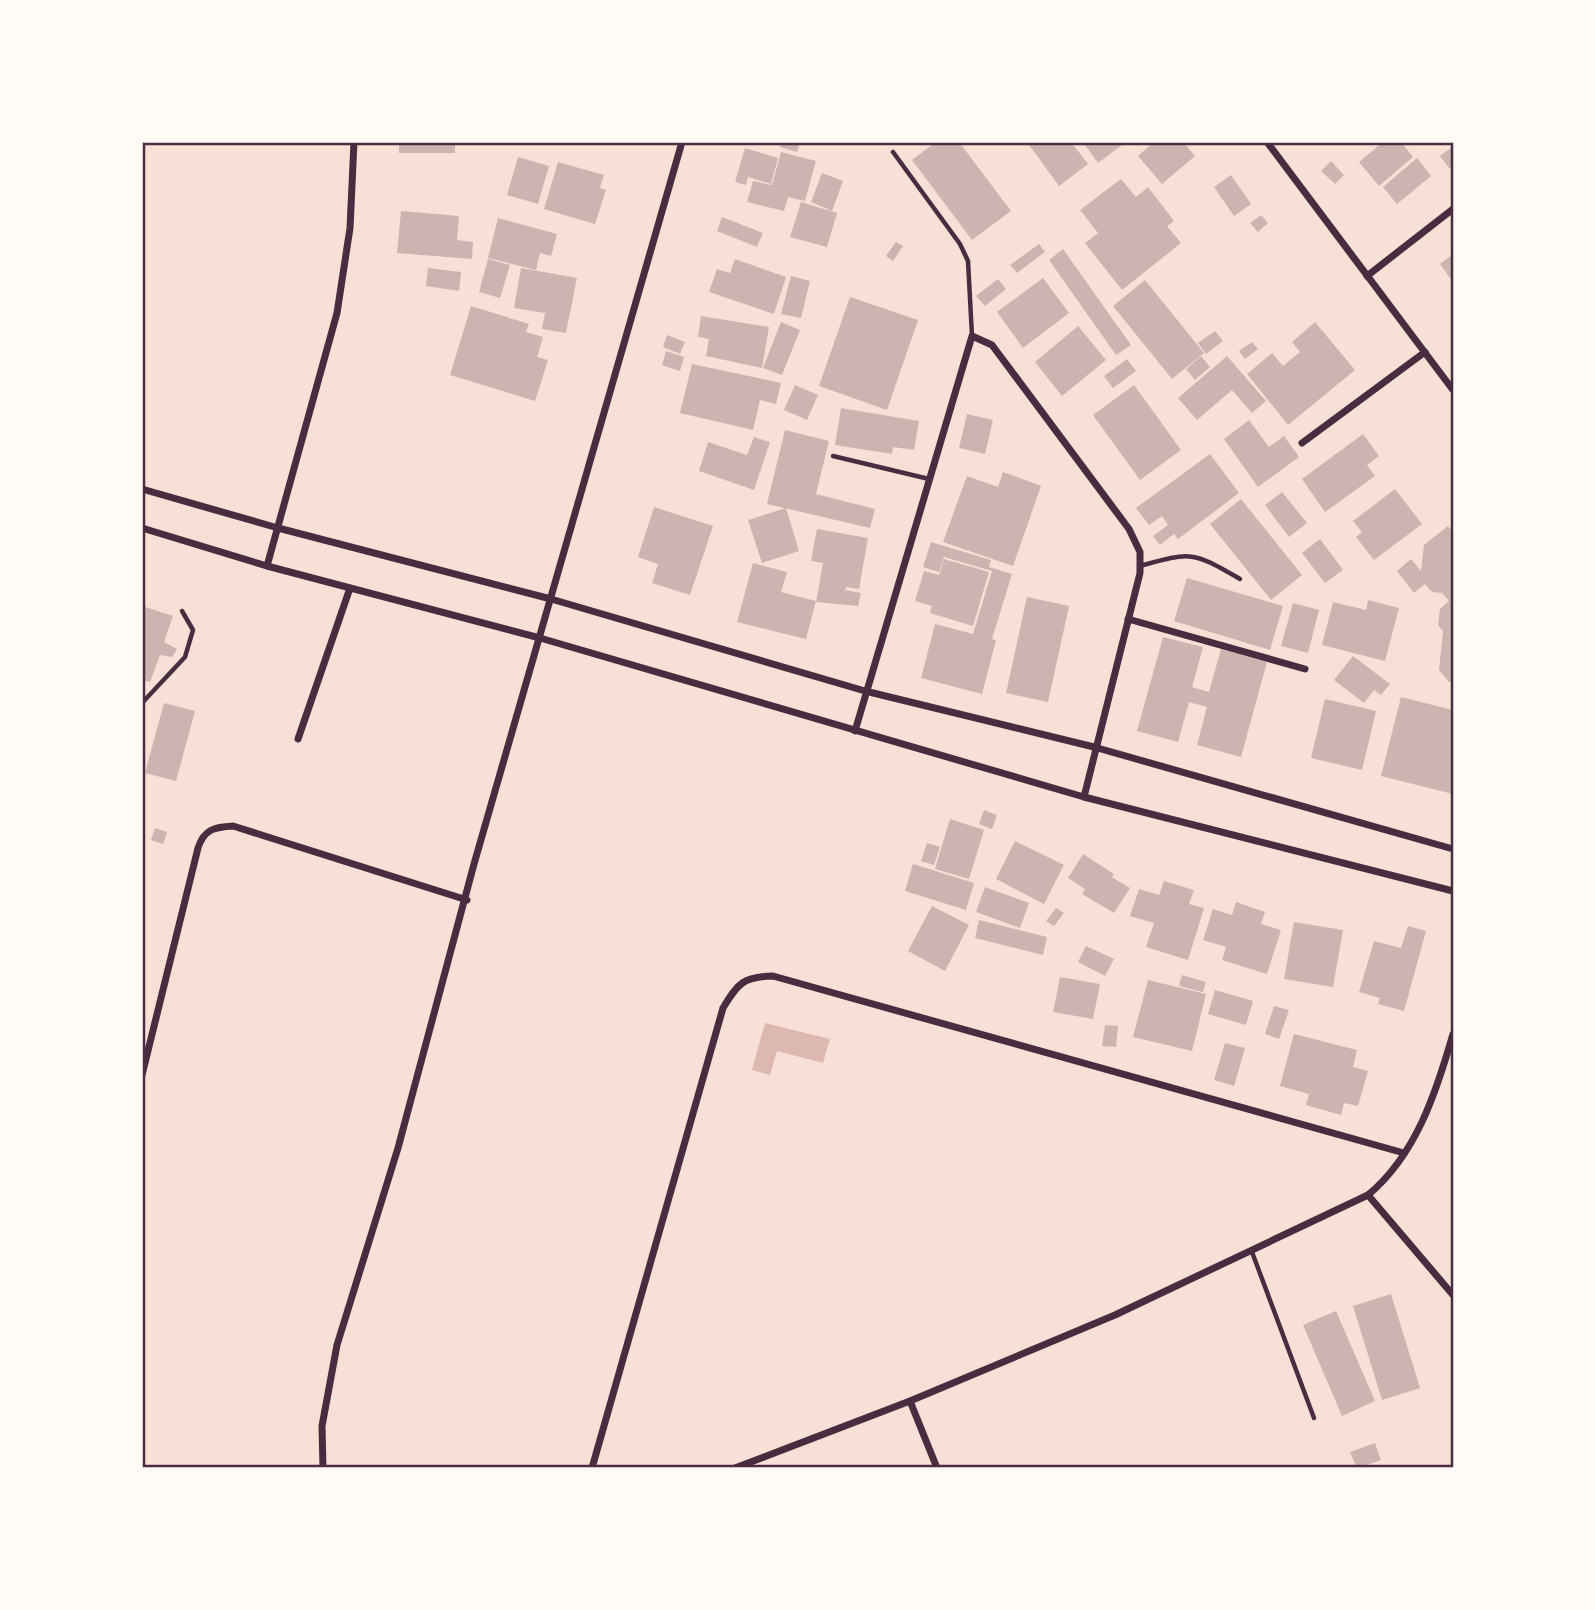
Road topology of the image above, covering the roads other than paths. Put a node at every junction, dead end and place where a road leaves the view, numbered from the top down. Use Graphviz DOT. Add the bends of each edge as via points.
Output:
graph roads {
  1 [pos="354,142"];
  2 [pos="682,142"];
  3 [pos="1267,142"];
  4 [pos="893,152"];
  5 [pos="1453,209"];
  6 [pos="1367,276"];
  7 [pos="972,336"];
  8 [pos="1425,352"];
  9 [pos="1453,390"];
  10 [pos="1302,443"];
  11 [pos="833,456"];
  12 [pos="929,479"];
  13 [pos="142,489"];
  14 [pos="142,528"];
  15 [pos="278,528"];
  16 [pos="267,566"];
  17 [pos="1140,566"];
  18 [pos="1240,579"];
  19 [pos="350,588"];
  20 [pos="551,599"];
  21 [pos="182,611"];
  22 [pos="1128,619"];
  23 [pos="540,638"];
  24 [pos="1305,669"];
  25 [pos="865,691"];
  26 [pos="142,703"];
  27 [pos="855,731"];
  28 [pos="298,739"];
  29 [pos="1094,747"];
  30 [pos="1084,797"];
  31 [pos="1453,849"];
  32 [pos="1453,891"];
  33 [pos="467,900"];
  34 [pos="1453,1034"];
  35 [pos="142,1075"];
  36 [pos="1404,1153"];
  37 [pos="1367,1195"];
  38 [pos="1252,1252"];
  39 [pos="1453,1295"];
  40 [pos="910,1401"];
  41 [pos="1314,1418"];
  42 [pos="323,1468"];
  43 [pos="592,1468"];
  44 [pos="735,1468"];
  45 [pos="937,1468"];
  1 -- 15 [label="street" via="349,228 337,313"];
  2 -- 20 [label="street"];
  3 -- 6 [label="street"];
  4 -- 7 [label="lane" via="968,261"];
  5 -- 6 [label="street"];
  6 -- 8 [label="street"];
  7 -- 12 [label="street"];
  7 -- 17 [label="street" via="992,345 1129,529 1140,552"];
  8 -- 9 [label="street"];
  8 -- 10 [label="street"];
  11 -- 12 [label="lane"];
  12 -- 25 [label="street"];
  13 -- 15 [label="street"];
  14 -- 16 [label="street"];
  15 -- 16 [label="street"];
  15 -- 20 [label="street"];
  16 -- 19 [label="street"];
  17 -- 18 [label="lane" via="1198,555"];
  17 -- 22 [label="street"];
  19 -- 23 [label="street"];
  19 -- 28 [label="street"];
  20 -- 23 [label="street"];
  20 -- 25 [label="street"];
  21 -- 26 [label="lane" via="193,630 185,657"];
  22 -- 24 [label="street"];
  22 -- 29 [label="street"];
  23 -- 27 [label="street"];
  23 -- 33 [label="street"];
  25 -- 27 [label="street"];
  25 -- 29 [label="street"];
  27 -- 30 [label="street"];
  29 -- 30 [label="street"];
  29 -- 31 [label="street"];
  30 -- 32 [label="street"];
  33 -- 35 [label="street" via="233,826 213,828 204,834 198,848"];
  33 -- 42 [label="street" via="337,1345 322,1426"];
  34 -- 36 [label="street" via="1436,1096"];
  36 -- 37 [label="street"];
  36 -- 43 [label="street" via="773,976 750,977 735,988 723,1008"];
  37 -- 38 [label="street"];
  37 -- 39 [label="street"];
  38 -- 40 [label="street"];
  38 -- 41 [label="lane"];
  40 -- 44 [label="street"];
  40 -- 45 [label="street"];
}
